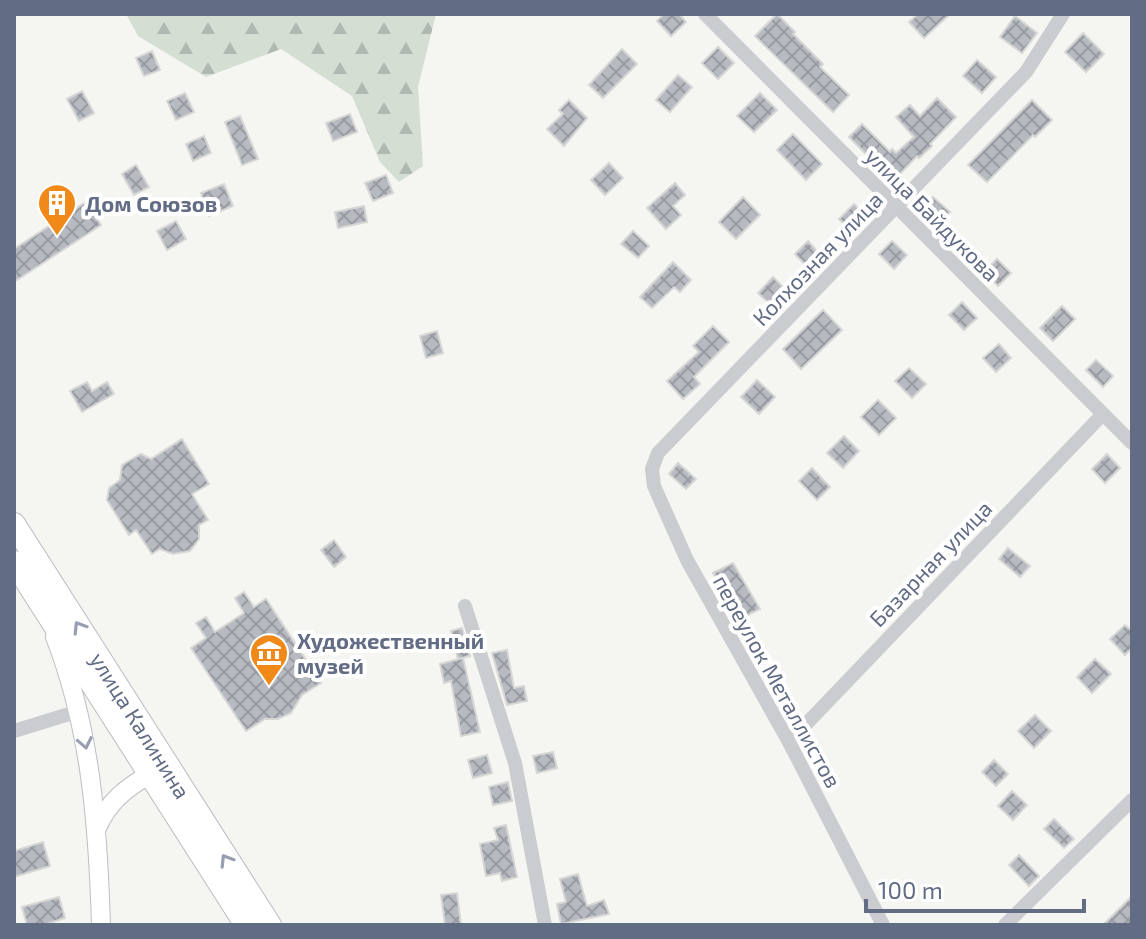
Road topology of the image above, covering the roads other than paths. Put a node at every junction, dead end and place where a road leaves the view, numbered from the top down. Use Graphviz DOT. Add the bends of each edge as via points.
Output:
graph roads {
  1 [pos="1063,14"];
  2 [pos="714,17"];
  3 [pos="897,207"];
  4 [pos="1103,414"];
  5 [pos="1132,443"];
  6 [pos="658,453"];
  7 [pos="14,524"];
  8 [pos="14,562"];
  9 [pos="465,606"];
  10 [pos="46,612"];
  11 [pos="79,711"];
  12 [pos="14,731"];
  13 [pos="789,742"];
  14 [pos="158,769"];
  15 [pos="92,775"];
  16 [pos="125,789"];
  17 [pos="1132,800"];
  18 [pos="97,828"];
  19 [pos="101,925"];
  20 [pos="246,925"];
  21 [pos="270,925"];
  22 [pos="545,925"];
  23 [pos="883,925"];
  24 [pos="1005,925"];
  1 -- 3 [label="street, Колхозная улица" via="1026,72"];
  2 -- 3 [label="street, улица Байдукова"];
  3 -- 4 [label="street, улица Байдукова"];
  3 -- 6 [label="street, Колхозная улица"];
  4 -- 5 [label="street, улица Байдукова"];
  4 -- 13 [label="street, Базарная улица"];
  6 -- 13 [label="street, переулок Металлистов" via="652,469 654,486 687,560"];
  14 -- 7 [label="main road, улица Калинина, one-way"];
  8 -- 10 [label="main road, улица Калинина"];
  9 -- 22 [label="street" via="515,763"];
  10 -- 11 [label="street"];
  10 -- 14 [label="main road, улица Калинина"];
  11 -- 12 [label="street"];
  11 -- 15 [label="street, one-way"];
  13 -- 23 [label="street, переулок Металлистов"];
  14 -- 16 [label="street"];
  14 -- 20 [label="main road, улица Калинина"];
  21 -- 14 [label="main road, улица Калинина, one-way"];
  15 -- 16 [label="street" via="107,788"];
  15 -- 18 [label="street"];
  16 -- 18 [label="street"];
  17 -- 24 [label="street"];
  18 -- 19 [label="street"];
}
